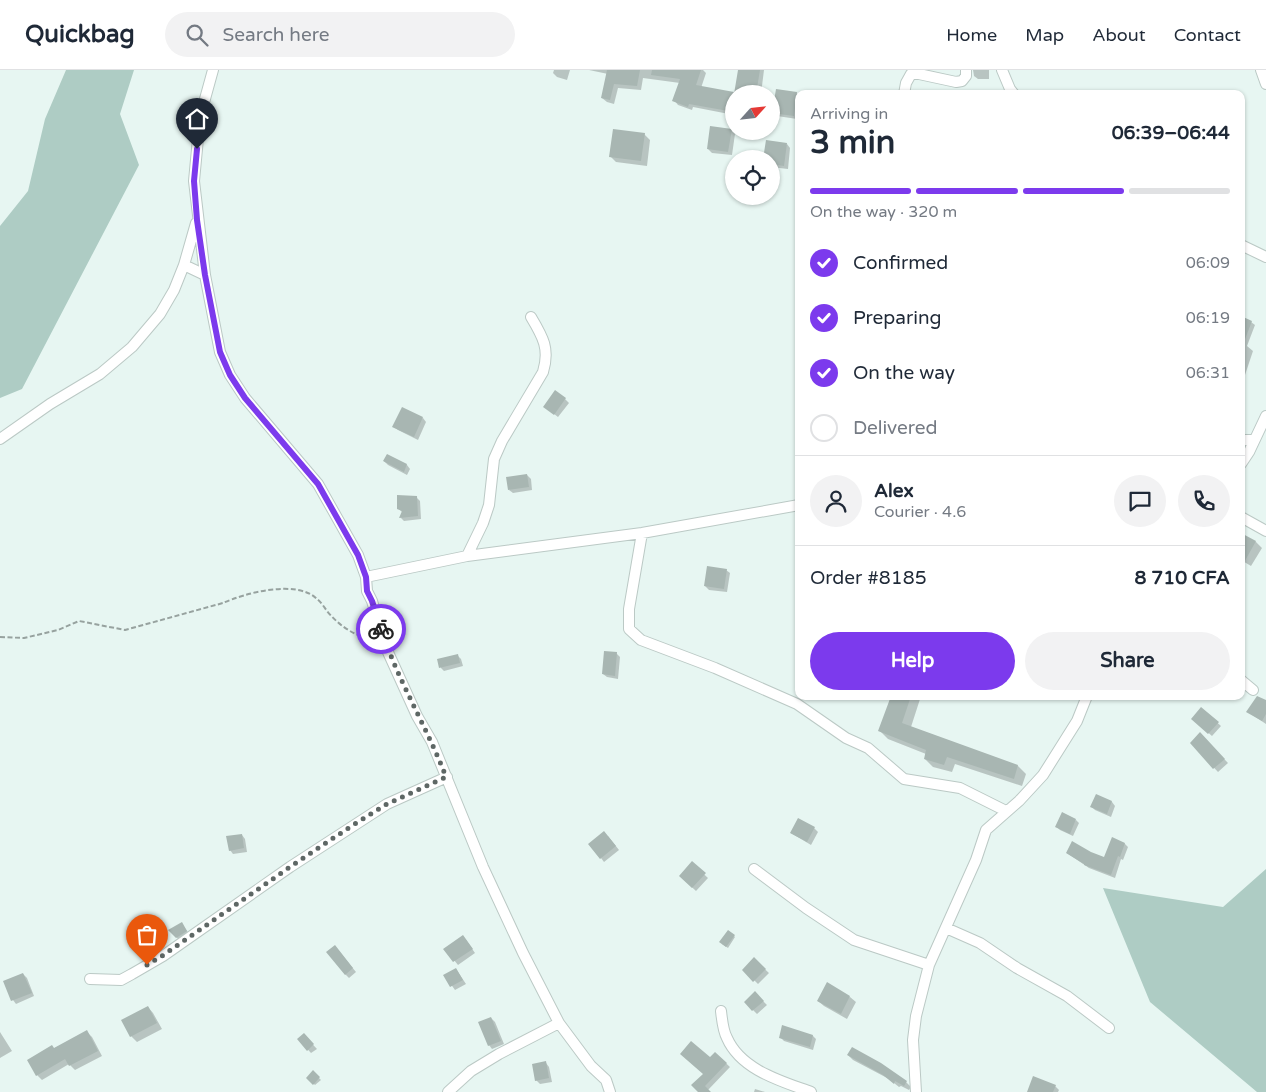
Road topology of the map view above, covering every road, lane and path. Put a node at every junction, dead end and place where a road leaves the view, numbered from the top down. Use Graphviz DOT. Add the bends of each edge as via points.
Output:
graph roads {
  1 [pos="213,70"];
  2 [pos="966,70"];
  3 [pos="1002,70"];
  4 [pos="1261,70"];
  5 [pos="1266,84"];
  6 [pos="905,90"];
  7 [pos="1011,90"];
  8 [pos="197,220"];
  9 [pos="1245,248"];
  10 [pos="1266,257"];
  11 [pos="184,265"];
  12 [pos="205,275"];
  13 [pos="531,317"];
  14 [pos="1266,416"];
  15 [pos="0,438"];
  16 [pos="1245,440"];
  17 [pos="1254,440"];
  18 [pos="1245,457"];
  19 [pos="795,506"];
  20 [pos="1245,519"];
  21 [pos="1266,531"];
  22 [pos="642,533"];
  23 [pos="468,556"];
  24 [pos="366,577"];
  25 [pos="380,626"];
  26 [pos="0,638"];
  27 [pos="1245,683"];
  28 [pos="1253,690"];
  29 [pos="1085,700"];
  30 [pos="446,777"];
  31 [pos="1006,811"];
  32 [pos="754,870"];
  33 [pos="946,928"];
  34 [pos="929,965"];
  35 [pos="90,979"];
  36 [pos="721,1011"];
  37 [pos="559,1023"];
  38 [pos="1109,1028"];
  39 [pos="448,1092"];
  40 [pos="610,1092"];
  41 [pos="811,1092"];
  42 [pos="916,1092"];
  1 -- 8 [label="street" via="200,117 194,181"];
  2 -- 6 [label="street" via="962,81 956,82 912,74"];
  3 -- 7 [label="street"];
  4 -- 5 [label="street"];
  8 -- 11 [label="street"];
  8 -- 12 [label="street"];
  9 -- 10 [label="street"];
  11 -- 12 [label="street"];
  11 -- 15 [label="street" via="160,314 132,347 100,374"];
  12 -- 24 [label="street" via="220,352 230,375 245,398 318,484 358,555"];
  13 -- 23 [label="street" via="547,349 547,360 494,458 489,505"];
  14 -- 17 [label="street"];
  16 -- 17 [label="street"];
  17 -- 18 [label="street"];
  19 -- 22 [label="street"];
  20 -- 21 [label="street"];
  22 -- 23 [label="street"];
  22 -- 31 [label="street" via="629,609 629,629 641,640 797,704 846,738 868,748 904,779 960,788"];
  23 -- 24 [label="street"];
  24 -- 25 [label="street" via="367,591"];
  25 -- 26 [label="path" via="360,636 339,624 308,592 275,589 238,596 126,630 79,621 24,638"];
  25 -- 30 [label="street" via="387,650"];
  27 -- 28 [label="street"];
  29 -- 31 [label="street" via="1077,721 1043,775"];
  30 -- 35 [label="street" via="378,809 132,974 121,980"];
  30 -- 37 [label="street" via="503,911"];
  31 -- 33 [label="street" via="986,830"];
  32 -- 34 [label="street" via="854,940"];
  33 -- 34 [label="street"];
  33 -- 38 [label="street" via="980,942 1017,968 1067,996"];
  34 -- 42 [label="street" via="913,1040"];
  36 -- 41 [label="street" via="726,1038 745,1062 775,1079"];
  37 -- 39 [label="street" via="499,1054"];
  37 -- 40 [label="street" via="591,1066 606,1080"];
}
